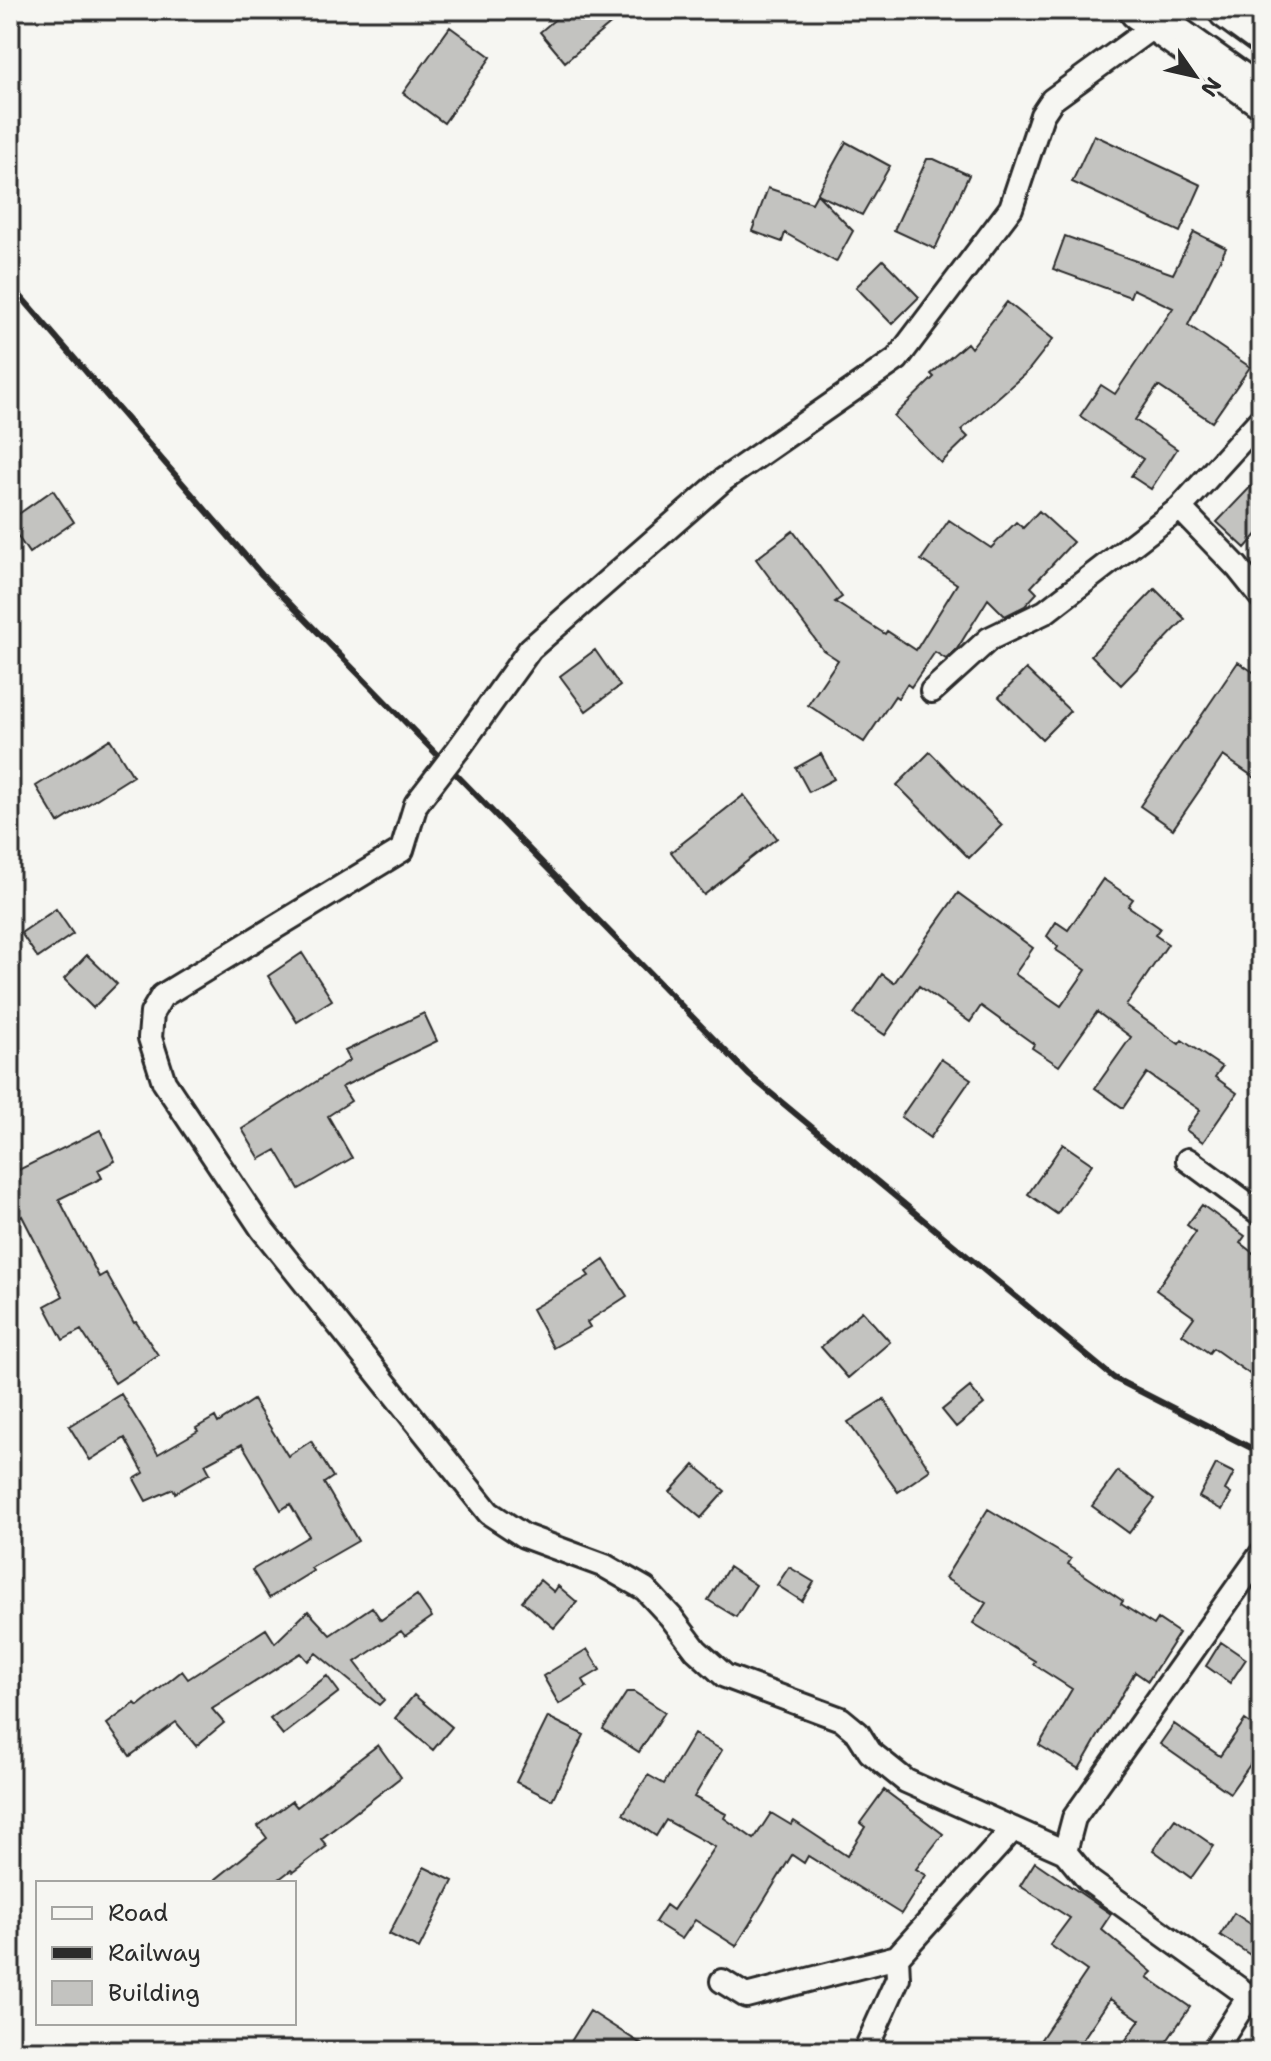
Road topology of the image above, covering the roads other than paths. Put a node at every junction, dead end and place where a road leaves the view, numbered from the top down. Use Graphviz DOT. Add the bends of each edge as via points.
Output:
graph roads {
  1 [pos="1228,10"];
  2 [pos="1148,17"];
  3 [pos="1261,34"];
  4 [pos="1261,97"];
  5 [pos="1261,419"];
  6 [pos="1180,508"];
  7 [pos="1261,597"];
  8 [pos="932,691"];
  9 [pos="1188,1160"];
  10 [pos="1261,1214"];
  11 [pos="1261,1554"];
  12 [pos="1013,1829"];
  13 [pos="1065,1852"];
  14 [pos="897,1957"];
  15 [pos="722,1981"];
  16 [pos="1255,2000"];
  17 [pos="865,2051"];
  18 [pos="1214,2051"];
  1 -- 3 [label="highway"];
  2 -- 4 [label="highway"];
  2 -- 12 [label="street, bridge" via="1052,100 1042,115 1011,208 897,359 723,480 541,639 416,804 402,850 162,996 152,1013 150,1038 164,1082 262,1229 489,1513 524,1536 605,1566 645,1589 725,1676 841,1719 906,1781"];
  5 -- 6 [label="street"];
  6 -- 7 [label="street"];
  6 -- 8 [label="street" via="1045,612 989,639"];
  9 -- 10 [label="street"];
  11 -- 13 [label="street" via="1074,1818"];
  12 -- 13 [label="street"];
  12 -- 14 [label="street"];
  13 -- 16 [label="street" via="1088,1880"];
  14 -- 15 [label="street" via="746,1996"];
  14 -- 17 [label="street" via="898,1978"];
  16 -- 18 [label="street"];
}
